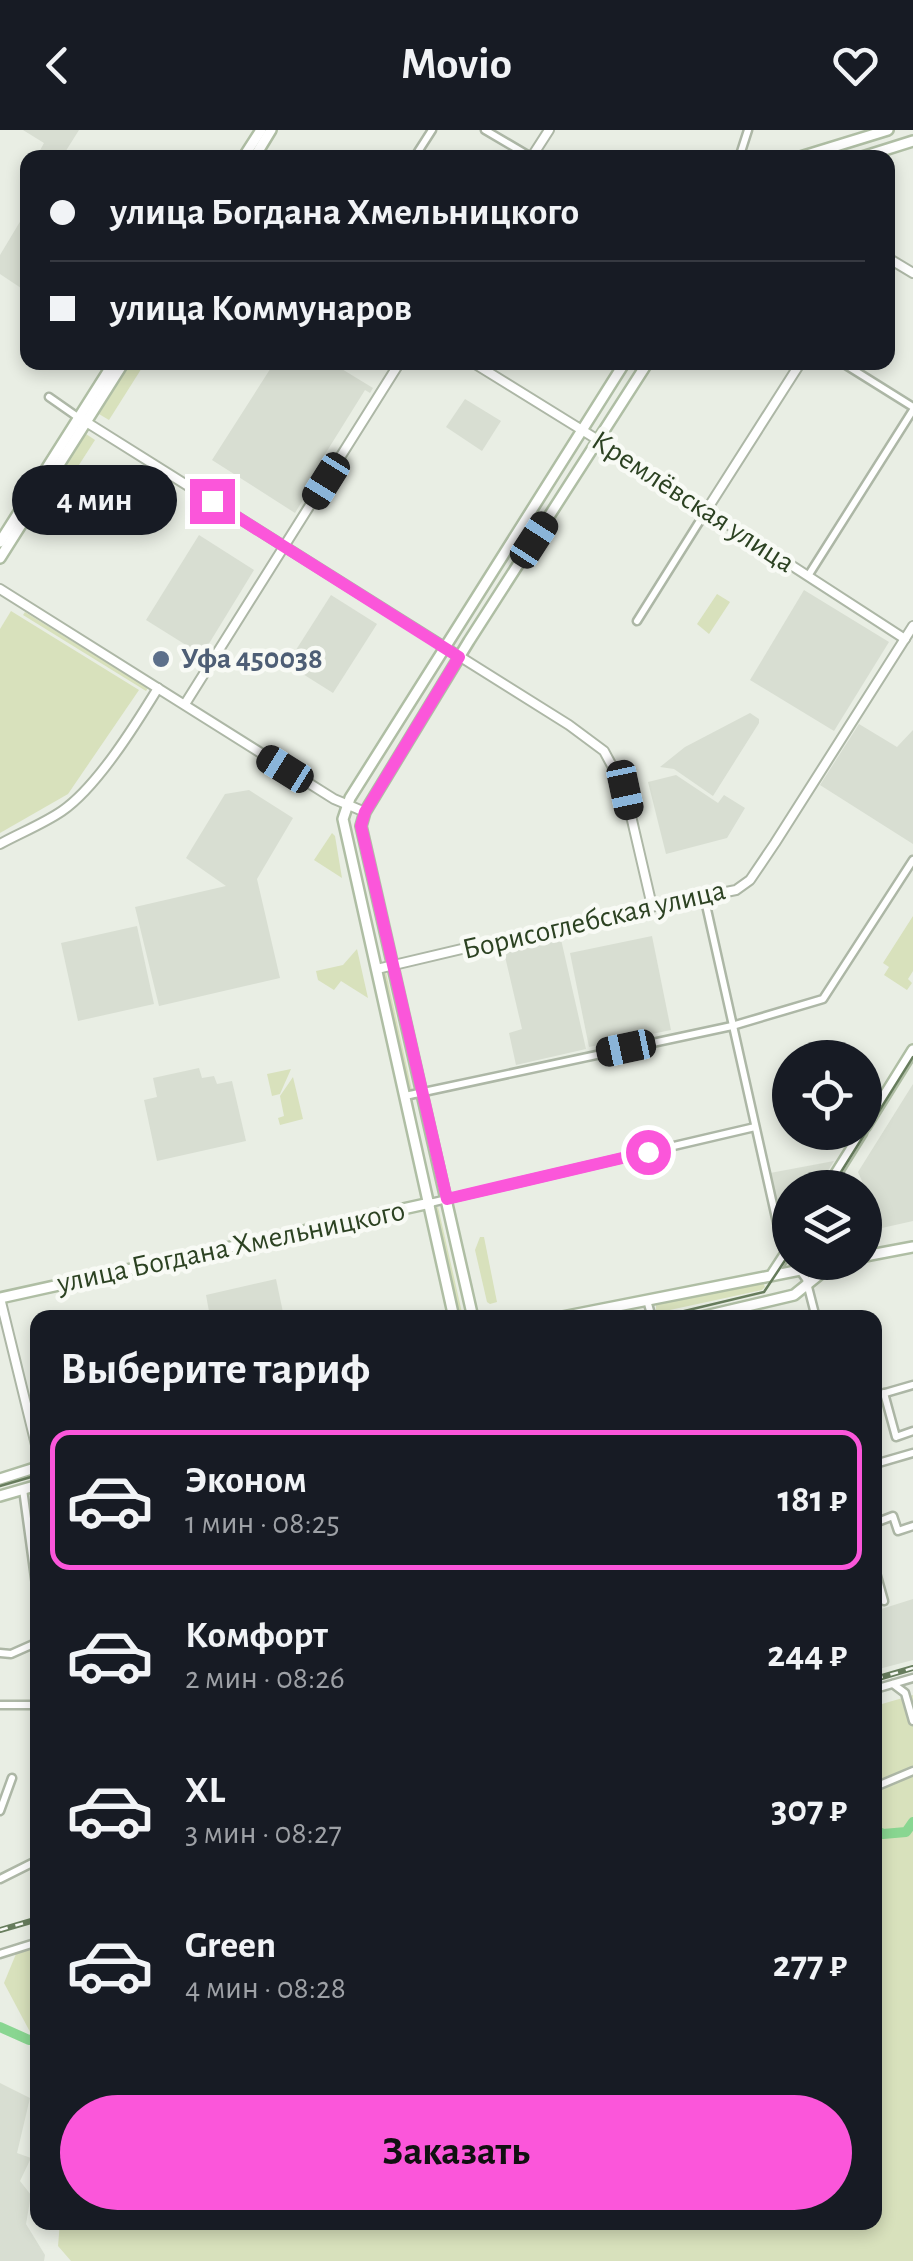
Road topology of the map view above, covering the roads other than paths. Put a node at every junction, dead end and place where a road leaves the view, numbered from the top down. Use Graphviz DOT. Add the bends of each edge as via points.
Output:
graph roads {
  1 [pos="486,130"];
  2 [pos="888,130"];
  3 [pos="913,141"];
  4 [pos="519,150"];
  5 [pos="822,150"];
  6 [pos="884,150"];
  7 [pos="110,370"];
  8 [pos="118,370"];
  9 [pos="395,370"];
  10 [pos="485,370"];
  11 [pos="621,370"];
  12 [pos="643,370"];
  13 [pos="796,370"];
  14 [pos="854,370"];
  15 [pos="49,397"];
  16 [pos="913,408"];
  17 [pos="82,420"];
  18 [pos="583,430"];
  19 [pos="598,440"];
  20 [pos="706,511"];
  21 [pos="0,542"];
  22 [pos="285,547"];
  23 [pos="0,558"];
  24 [pos="808,576"];
  25 [pos="0,589"];
  26 [pos="637,621"];
  27 [pos="913,626"];
  28 [pos="909,642"];
  29 [pos="447,649"];
  30 [pos="459,657"];
  31 [pos="158,688"];
  32 [pos="185,704"];
  33 [pos="347,804"];
  34 [pos="365,812"];
  35 [pos="0,844"];
  36 [pos="913,860"];
  37 [pos="704,896"];
  38 [pos="652,906"];
  39 [pos="394,964"];
  40 [pos="376,968"];
  41 [pos="732,1026"];
  42 [pos="913,1050"];
  43 [pos="421,1093"];
  44 [pos="406,1096"];
  45 [pos="882,1100"];
  46 [pos="755,1127"];
  47 [pos="772,1187"];
  48 [pos="447,1199"];
  49 [pos="430,1203"];
  50 [pos="913,1247"];
  51 [pos="882,1253"];
  52 [pos="772,1273"];
  53 [pos="806,1280"];
  54 [pos="813,1280"];
  55 [pos="808,1284"];
  56 [pos="0,1298"];
  57 [pos="647,1300"];
  58 [pos="452,1310"];
  59 [pos="471,1310"];
  60 [pos="597,1310"];
  61 [pos="650,1310"];
  62 [pos="731,1310"];
  63 [pos="814,1310"];
  64 [pos="913,1385"];
  65 [pos="882,1394"];
  66 [pos="882,1400"];
  67 [pos="30,1420"];
  68 [pos="913,1430"];
  69 [pos="913,1453"];
  70 [pos="882,1462"];
  71 [pos="30,1470"];
  72 [pos="0,1479"];
  73 [pos="30,1487"];
  74 [pos="19,1490"];
  75 [pos="0,1496"];
  76 [pos="882,1520"];
  77 [pos="913,1526"];
  78 [pos="30,1541"];
  79 [pos="882,1593"];
  80 [pos="884,1600"];
  81 [pos="30,1646"];
  82 [pos="0,1653"];
  83 [pos="913,1678"];
  84 [pos="892,1684"];
  85 [pos="882,1687"];
  86 [pos="30,1705"];
  87 [pos="0,1706"];
  88 [pos="913,1720"];
  89 [pos="913,1771"];
  90 [pos="12,1778"];
  91 [pos="882,1786"];
  92 [pos="0,1811"];
  93 [pos="30,1864"];
  94 [pos="0,1879"];
  95 [pos="30,1945"];
  96 [pos="0,1954"];
  1 -- 4 [label="street"];
  2 -- 5 [label="main road"];
  3 -- 6 [label="main road"];
  7 -- 17 [label="main road"];
  8 -- 17 [label="main road"];
  9 -- 22 [label="street"];
  10 -- 18 [label="street, Кремлёвская улица"];
  11 -- 18 [label="main road"];
  12 -- 19 [label="main road"];
  13 -- 20 [label="street"];
  14 -- 16 [label="street"];
  15 -- 17 [label="street"];
  16 -- 24 [label="street"];
  17 -- 21 [label="main road"];
  17 -- 22 [label="street"];
  17 -- 23 [label="main road"];
  18 -- 19 [label="street, Кремлёвская улица"];
  18 -- 29 [label="main road"];
  19 -- 20 [label="street, Кремлёвская улица"];
  19 -- 30 [label="main road"];
  20 -- 24 [label="street, Кремлёвская улица"];
  20 -- 26 [label="street"];
  22 -- 29 [label="street"];
  22 -- 32 [label="street"];
  24 -- 28 [label="street, Кремлёвская улица"];
  25 -- 31 [label="street"];
  27 -- 28 [label="street, Борисоглебская улица"];
  28 -- 37 [label="street, Борисоглебская улица" via="750,880"];
  29 -- 30 [label="street"];
  29 -- 33 [label="main road"];
  30 -- 34 [label="main road"];
  30 -- 38 [label="street" via="604,751 625,790"];
  31 -- 32 [label="street"];
  31 -- 35 [label="street" via="78,797"];
  32 -- 33 [label="street"];
  33 -- 34 [label="street"];
  33 -- 40 [label="main road" via="344,830"];
  34 -- 39 [label="main road" via="361,826"];
  36 -- 41 [label="street" via="823,1000"];
  37 -- 38 [label="street, Борисоглебская улица"];
  37 -- 41 [label="street"];
  38 -- 39 [label="street, Борисоглебская улица"];
  39 -- 40 [label="street, Борисоглебская улица"];
  39 -- 43 [label="main road"];
  40 -- 44 [label="main road"];
  41 -- 43 [label="street"];
  41 -- 46 [label="street"];
  42 -- 45 [label="main road"];
  43 -- 44 [label="street"];
  43 -- 48 [label="main road"];
  44 -- 49 [label="main road"];
  46 -- 47 [label="street"];
  46 -- 48 [label="street, улица Богдана Хмельницкого"];
  48 -- 49 [label="street, улица Богдана Хмельницкого"];
  48 -- 59 [label="main road"];
  49 -- 56 [label="main road, улица Богдана Хмельницкого"];
  49 -- 58 [label="main road"];
  50 -- 51 [label="main road"];
  52 -- 57 [label="main road"];
  53 -- 55 [label="street"];
  54 -- 55 [label="main road"];
  55 -- 62 [label="main road" via="794,1295"];
  55 -- 63 [label="street"];
  56 -- 67 [label="street"];
  57 -- 60 [label="main road"];
  57 -- 61 [label="street"];
  64 -- 65 [label="street"];
  66 -- 68 [label="street" via="896,1436"];
  69 -- 70 [label="street"];
  71 -- 72 [label="main road"];
  73 -- 74 [label="main road"];
  74 -- 75 [label="main road"];
  74 -- 78 [label="street"];
  76 -- 77 [label="street" via="893,1516 898,1530"];
  79 -- 80 [label="street"];
  81 -- 82 [label="street"];
  83 -- 84 [label="street"];
  84 -- 85 [label="street"];
  84 -- 88 [label="street" via="904,1693"];
  86 -- 87 [label="street"];
  89 -- 91 [label="street"];
  90 -- 92 [label="street"];
  93 -- 94 [label="street"];
  95 -- 96 [label="street"];
}
